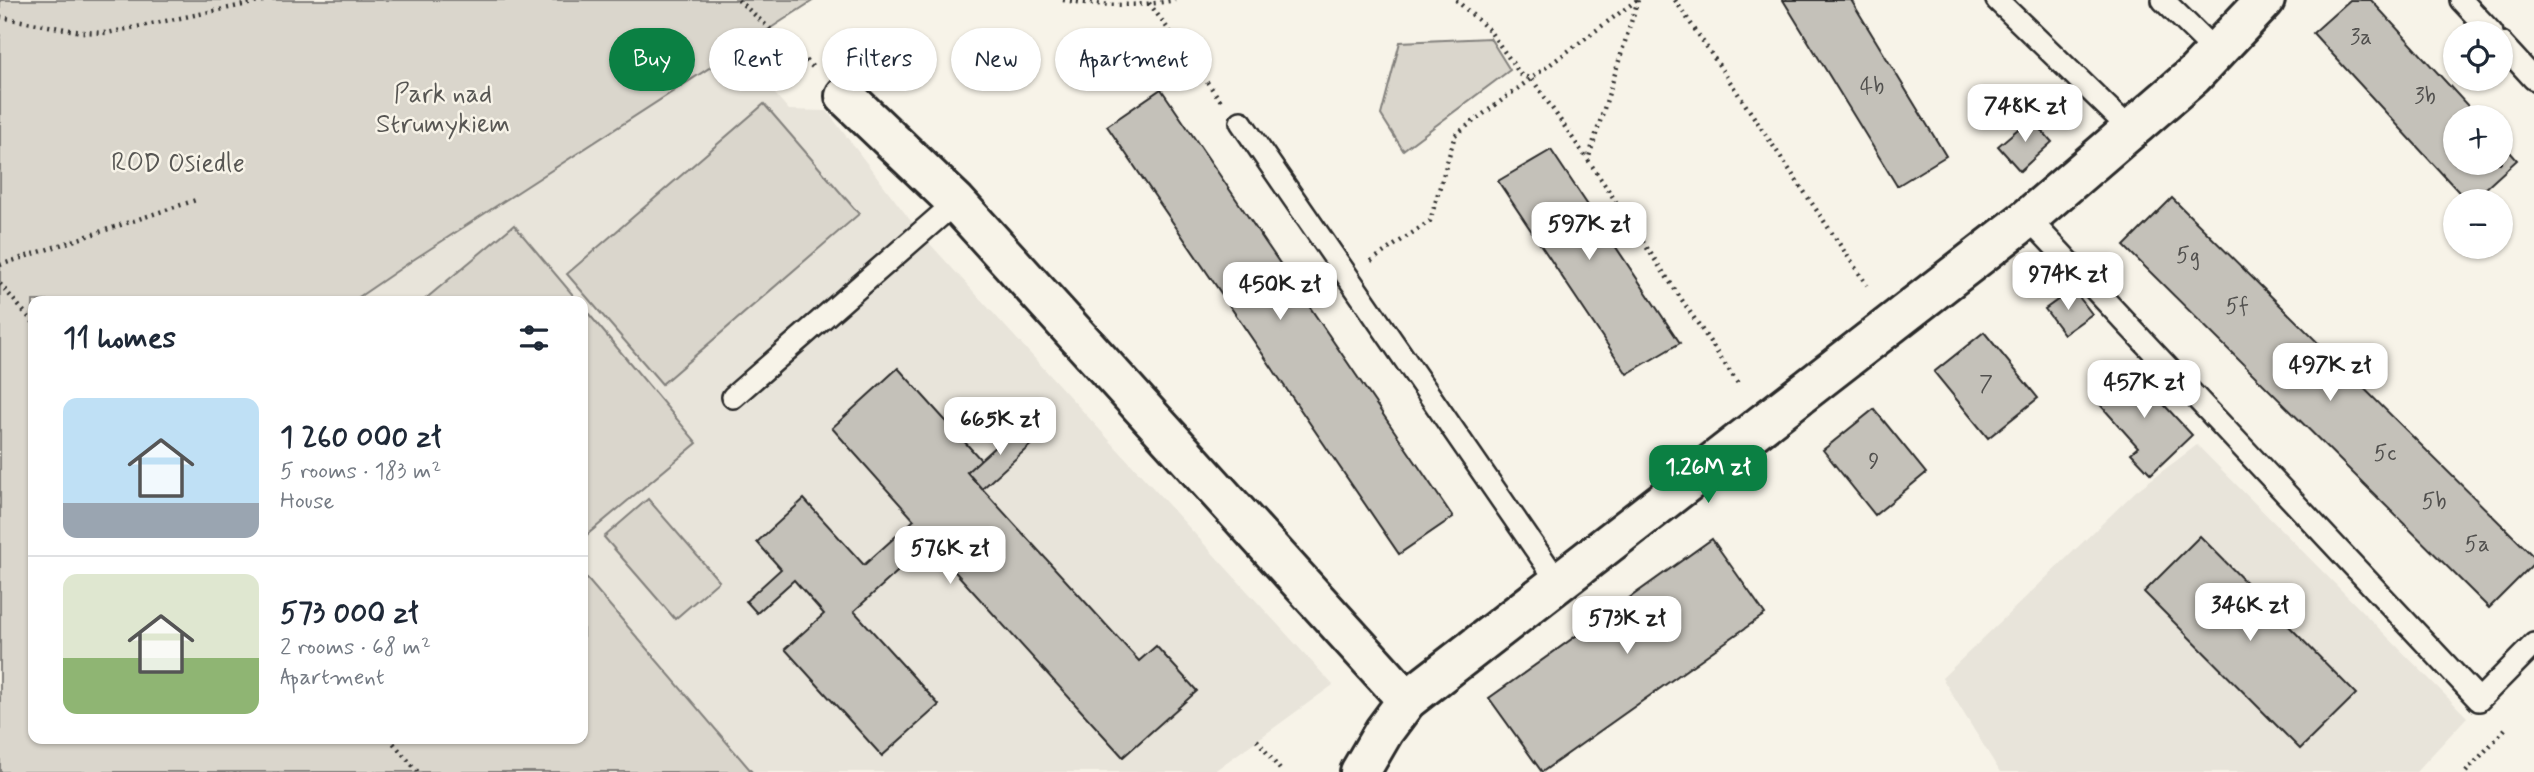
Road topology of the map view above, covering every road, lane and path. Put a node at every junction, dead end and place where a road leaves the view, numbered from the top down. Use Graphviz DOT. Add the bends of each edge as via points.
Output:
graph roads {
  1 [pos="268,0"];
  2 [pos="738,0"];
  3 [pos="1063,0"];
  4 [pos="1175,0"];
  5 [pos="1456,0"];
  6 [pos="1637,0"];
  7 [pos="1675,0"];
  8 [pos="1997,0"];
  9 [pos="2163,0"];
  10 [pos="2265,0"];
  11 [pos="2461,0"];
  12 [pos="1149,3"];
  13 [pos="0,17"];
  14 [pos="2481,21"];
  15 [pos="2216,52"];
  16 [pos="2513,56"];
  17 [pos="1532,79"];
  18 [pos="2534,79"];
  19 [pos="845,96"];
  20 [pos="1241,122"];
  21 [pos="2131,130"];
  22 [pos="1588,160"];
  23 [pos="196,200"];
  24 [pos="956,202"];
  25 [pos="2028,218"];
  26 [pos="0,265"];
  27 [pos="1348,278"];
  28 [pos="0,284"];
  29 [pos="1867,285"];
  30 [pos="28,317"];
  31 [pos="1739,385"];
  32 [pos="733,397"];
  33 [pos="1559,583"];
  34 [pos="2534,644"];
  35 [pos="1407,700"];
  36 [pos="2506,728"];
  37 [pos="1257,740"];
  38 [pos="395,744"];
  39 [pos="418,772"];
  40 [pos="1282,772"];
  41 [pos="1360,772"];
  42 [pos="2466,772"];
  1 -- 13 [label="path" via="107,33"];
  2 -- 19 [label="path"];
  3 -- 12 [label="path"];
  4 -- 12 [label="path"];
  5 -- 17 [label="path" via="1489,30 1521,75"];
  6 -- 17 [label="path"];
  6 -- 22 [label="path"];
  7 -- 29 [label="path"];
  8 -- 21 [label="lane"];
  9 -- 15 [label="lane"];
  10 -- 15 [label="street"];
  11 -- 14 [label="lane"];
  12 -- 20 [label="path" via="1216,96"];
  15 -- 21 [label="street"];
  16 -- 18 [label="lane"];
  17 -- 22 [label="path"];
  17 -- 27 [label="path" via="1455,135 1430,221"];
  19 -- 24 [label="street"];
  20 -- 27 [label="lane"];
  21 -- 25 [label="street"];
  22 -- 31 [label="path"];
  23 -- 26 [label="path"];
  24 -- 32 [label="lane"];
  24 -- 35 [label="street"];
  25 -- 33 [label="street"];
  25 -- 34 [label="lane" via="2479,700"];
  27 -- 33 [label="lane"];
  28 -- 30 [label="path"];
  33 -- 35 [label="street"];
  35 -- 41 [label="street"];
  36 -- 42 [label="path"];
  37 -- 40 [label="path"];
  38 -- 39 [label="path"];
}
